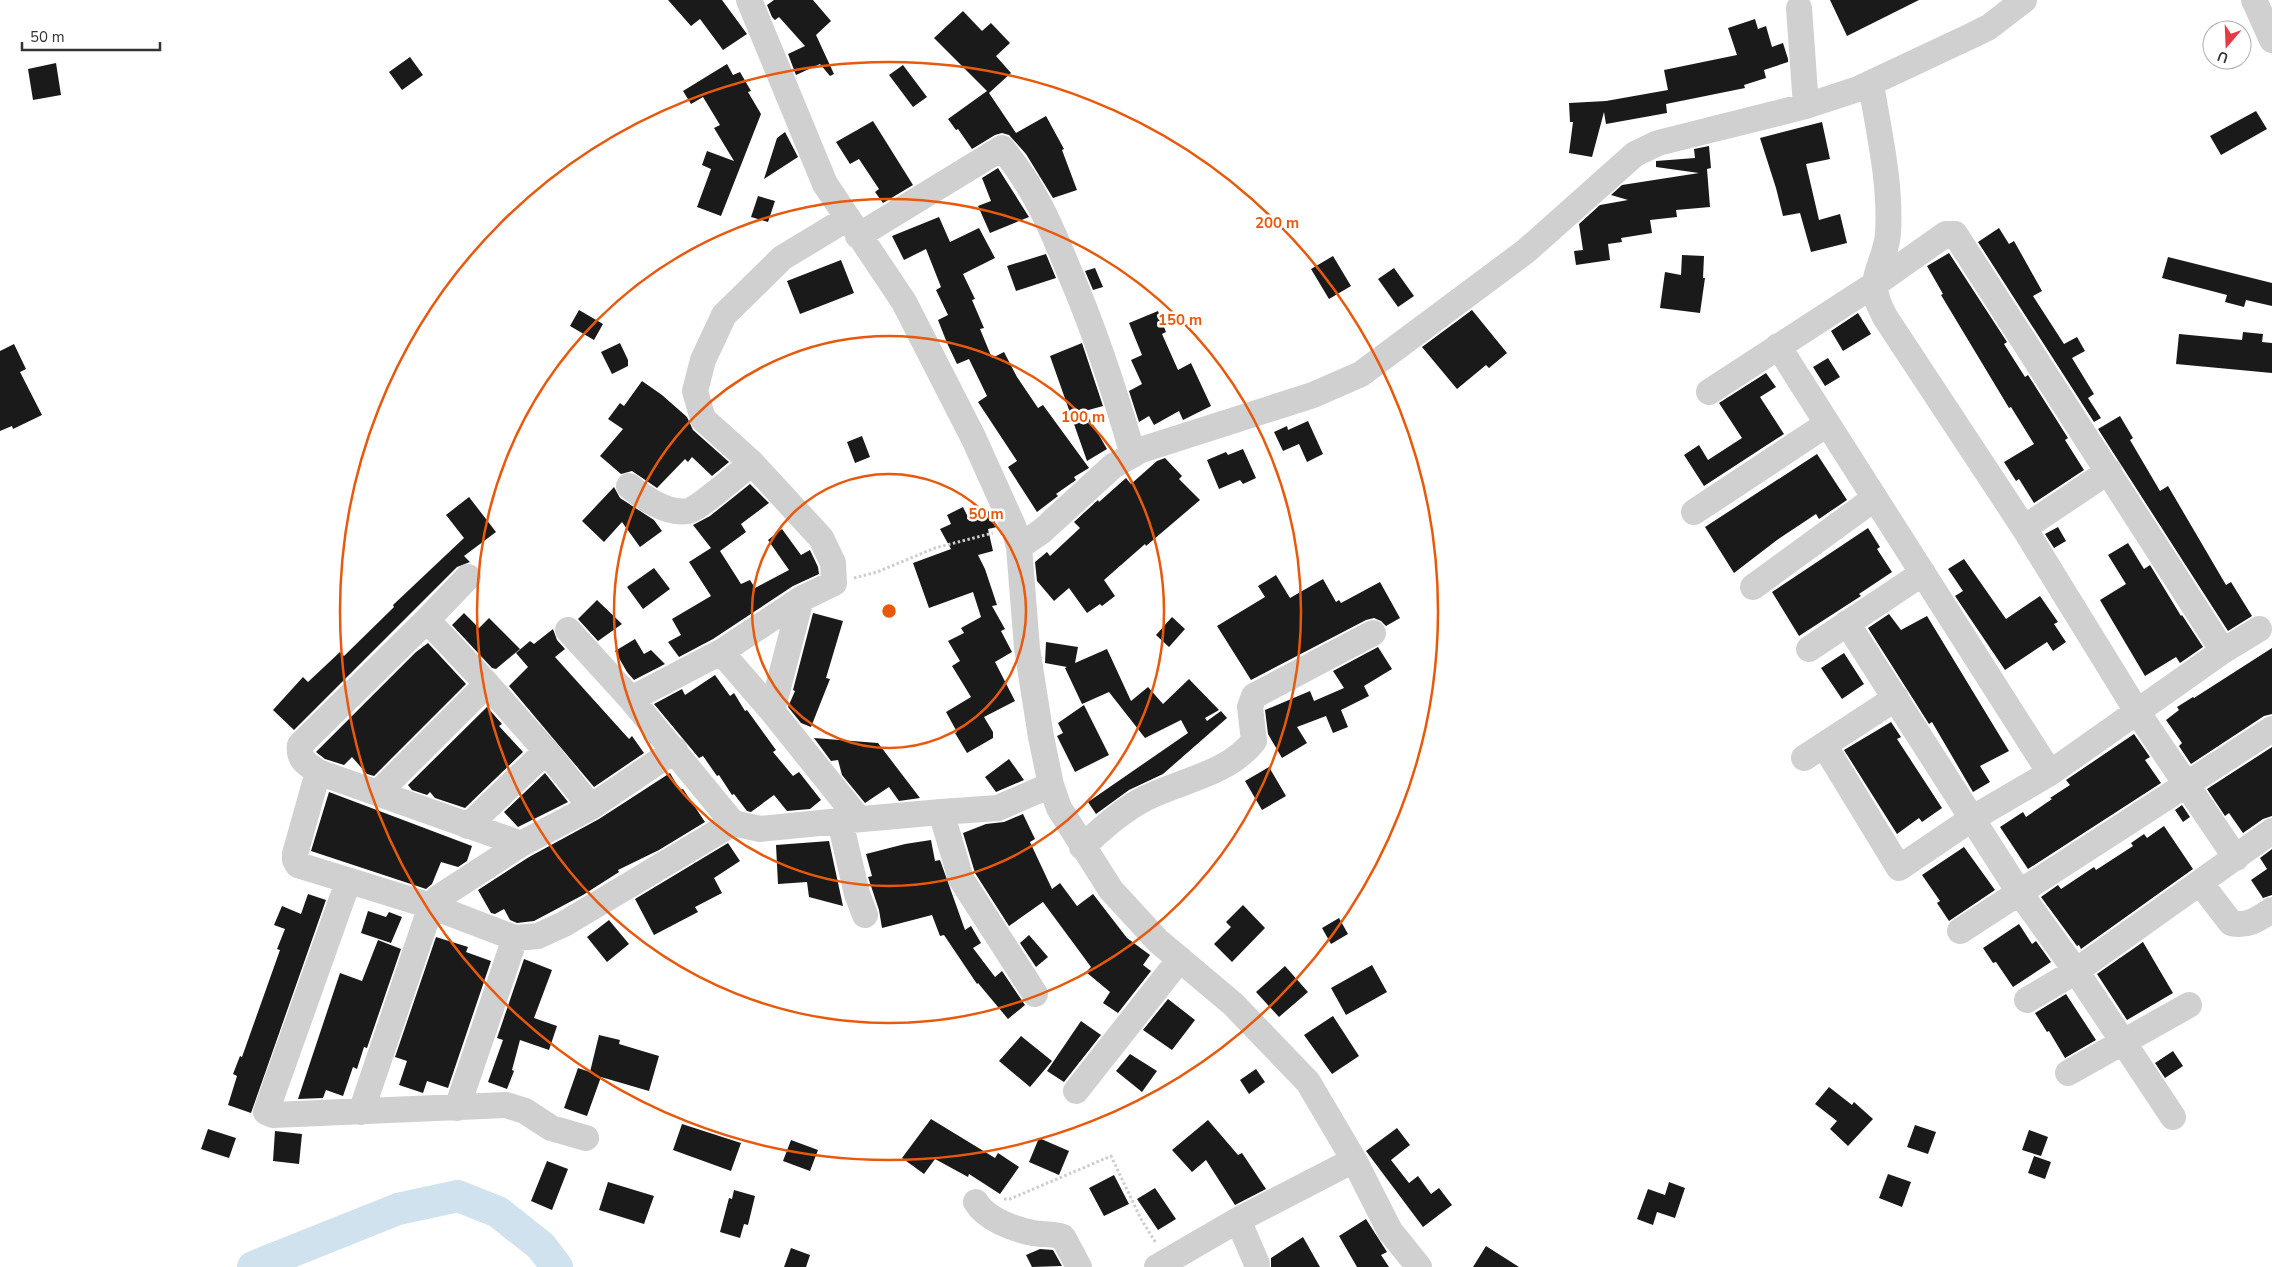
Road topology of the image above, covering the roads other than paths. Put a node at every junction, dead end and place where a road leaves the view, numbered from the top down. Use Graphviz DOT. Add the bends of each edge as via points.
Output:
graph roads {
  1 [pos="749,0"];
  2 [pos="2024,0"];
  3 [pos="2254,0"];
  4 [pos="1799,8"];
  5 [pos="2272,40"];
  6 [pos="1871,84"];
  7 [pos="1806,106"];
  8 [pos="853,227"];
  9 [pos="1875,284"];
  10 [pos="1778,346"];
  11 [pos="1709,392"];
  12 [pos="1828,424"];
  13 [pos="1133,455"];
  14 [pos="752,463"];
  15 [pos="2109,471"];
  16 [pos="629,486"];
  17 [pos="1875,498"];
  18 [pos="1694,512"];
  19 [pos="2024,528"];
  20 [pos="1016,538"];
  21 [pos="1923,573"];
  22 [pos="468,577"];
  23 [pos="1753,587"];
  24 [pos="801,599"];
  25 [pos="428,620"];
  26 [pos="1847,623"];
  27 [pos="2258,629"];
  28 [pos="568,630"];
  29 [pos="1374,633"];
  30 [pos="1809,649"];
  31 [pos="2223,651"];
  32 [pos="721,652"];
  33 [pos="488,684"];
  34 [pos="1896,698"];
  35 [pos="631,700"];
  36 [pos="772,711"];
  37 [pos="2138,713"];
  38 [pos="2272,729"];
  39 [pos="675,750"];
  40 [pos="546,751"];
  41 [pos="318,772"];
  42 [pos="2050,773"];
  43 [pos="2187,783"];
  44 [pos="1051,785"];
  45 [pos="378,793"];
  46 [pos="591,807"];
  47 [pos="940,812"];
  48 [pos="1973,818"];
  49 [pos="849,820"];
  50 [pos="733,823"];
  51 [pos="468,826"];
  52 [pos="2272,831"];
  53 [pos="521,844"];
  54 [pos="1082,847"];
  55 [pos="2236,858"];
  56 [pos="348,882"];
  57 [pos="2201,884"];
  58 [pos="2019,892"];
  59 [pos="431,906"];
  60 [pos="2272,910"];
  61 [pos="865,915"];
  62 [pos="1960,931"];
  63 [pos="515,938"];
  64 [pos="1180,959"];
  65 [pos="2076,971"];
  66 [pos="1035,994"];
  67 [pos="2027,1000"];
  68 [pos="2189,1005"];
  69 [pos="2124,1043"];
  70 [pos="2068,1073"];
  71 [pos="1076,1091"];
  72 [pos="456,1108"];
  73 [pos="361,1112"];
  74 [pos="2173,1117"];
  75 [pos="586,1138"];
  76 [pos="1354,1160"];
  77 [pos="976,1202"];
  78 [pos="1238,1220"];
  79 [pos="1162,1264"];
  80 [pos="1257,1264"];
  81 [pos="1080,1267"];
  82 [pos="1419,1267"];
  1 -- 8 [label="street" via="825,184"];
  2 -- 6 [label="street" via="1988,27"];
  3 -- 5 [label="street"];
  4 -- 7 [label="street"];
  6 -- 7 [label="street"];
  6 -- 9 [label="street" via="1886,174 1888,233 1886,253"];
  7 -- 13 [label="street" via="1658,143 1635,154 1526,252 1360,374 1313,394"];
  8 -- 13 [label="street" via="1002,148 1018,167 1043,209 1108,368"];
  8 -- 14 [label="street" via="782,258 724,315 703,360 695,391 703,419"];
  8 -- 20 [label="street" via="904,302 974,439"];
  9 -- 10 [label="street"];
  9 -- 15 [label="street" via="1946,234 1958,237"];
  9 -- 19 [label="street" via="1885,317"];
  10 -- 11 [label="street"];
  10 -- 12 [label="street"];
  12 -- 17 [label="street"];
  12 -- 18 [label="street"];
  13 -- 20 [label="street" via="1113,466 1042,530"];
  14 -- 16 [label="street" via="690,510 676,510 649,501"];
  14 -- 24 [label="street" via="821,538 832,563 834,583"];
  15 -- 19 [label="street"];
  15 -- 31 [label="street"];
  17 -- 21 [label="street"];
  17 -- 23 [label="street"];
  19 -- 37 [label="street"];
  20 -- 44 [label="street" via="1027,648"];
  21 -- 26 [label="street"];
  21 -- 42 [label="street"];
  22 -- 25 [label="street"];
  24 -- 32 [label="street"];
  24 -- 36 [label="street"];
  25 -- 33 [label="street"];
  25 -- 41 [label="street" via="300,745 300,756"];
  26 -- 30 [label="street"];
  26 -- 34 [label="street"];
  27 -- 31 [label="street"];
  28 -- 35 [label="street"];
  29 -- 54 [label="street" via="1254,696 1250,707 1254,741 1225,766 1145,798 1120,814"];
  31 -- 37 [label="street"];
  32 -- 35 [label="street"];
  32 -- 36 [label="street"];
  33 -- 40 [label="street"];
  33 -- 45 [label="street"];
  34 -- 48 [label="street"];
  34 -- 48 [label="street" via="1814,752 1899,868"];
  35 -- 39 [label="street"];
  36 -- 49 [label="street"];
  37 -- 42 [label="street"];
  37 -- 43 [label="street"];
  38 -- 43 [label="street"];
  39 -- 46 [label="street"];
  39 -- 50 [label="street"];
  40 -- 46 [label="street"];
  40 -- 51 [label="street"];
  41 -- 45 [label="street"];
  41 -- 56 [label="street" via="295,860 298,866"];
  42 -- 48 [label="street"];
  43 -- 55 [label="street"];
  43 -- 58 [label="street"];
  44 -- 47 [label="street" via="998,808"];
  44 -- 54 [label="street" via="1059,808"];
  45 -- 51 [label="street"];
  46 -- 53 [label="street"];
  47 -- 49 [label="street"];
  47 -- 66 [label="street" via="961,879"];
  48 -- 58 [label="street"];
  49 -- 50 [label="street" via="760,829"];
  49 -- 61 [label="street" via="857,894"];
  50 -- 63 [label="street" via="564,924 538,936"];
  51 -- 53 [label="street"];
  52 -- 55 [label="street"];
  53 -- 59 [label="street" via="438,898"];
  54 -- 64 [label="street" via="1111,890 1158,941"];
  55 -- 57 [label="street"];
  56 -- 59 [label="street"];
  56 -- 73 [label="street" via="266,1112 273,1115"];
  57 -- 60 [label="street" via="2230,923 2242,926 2252,923"];
  57 -- 65 [label="street"];
  58 -- 62 [label="street"];
  58 -- 65 [label="street"];
  59 -- 63 [label="street"];
  59 -- 73 [label="street"];
  63 -- 72 [label="street"];
  64 -- 71 [label="street"];
  64 -- 76 [label="street" via="1233,1004 1308,1082"];
  65 -- 67 [label="street"];
  65 -- 69 [label="street"];
  68 -- 69 [label="street"];
  69 -- 70 [label="street"];
  69 -- 74 [label="street"];
  72 -- 73 [label="street"];
  72 -- 75 [label="street" via="506,1105 525,1111 550,1128"];
  76 -- 78 [label="street"];
  76 -- 82 [label="street" via="1390,1231"];
  77 -- 81 [label="street" via="991,1217 1024,1231 1054,1233 1063,1237"];
  78 -- 79 [label="street"];
  78 -- 80 [label="street"];
}
